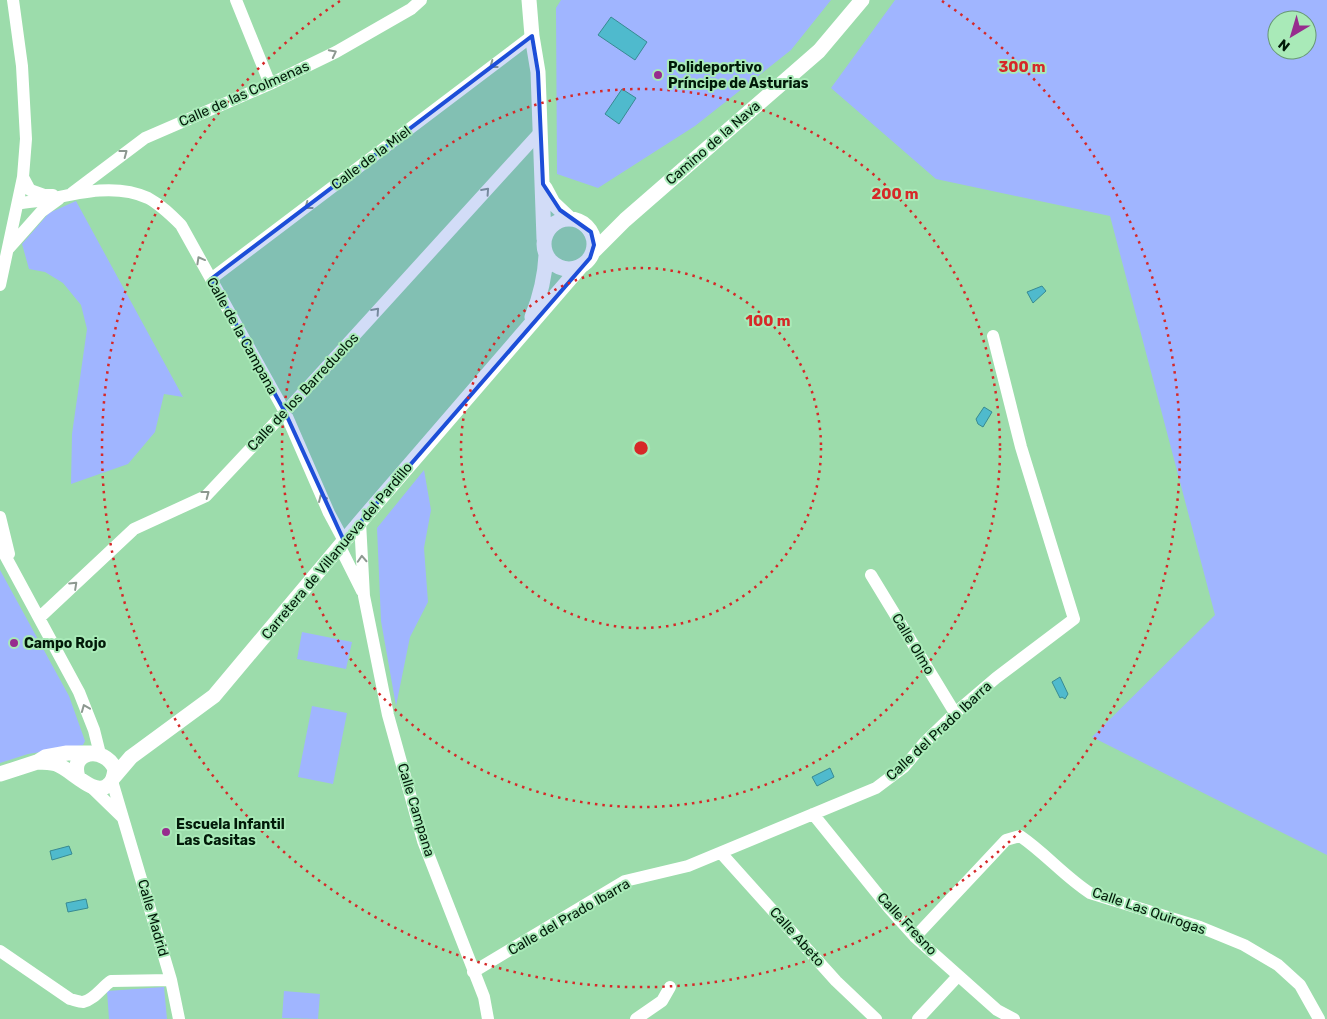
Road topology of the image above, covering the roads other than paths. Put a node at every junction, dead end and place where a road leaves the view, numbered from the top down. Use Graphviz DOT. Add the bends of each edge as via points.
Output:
graph roads {
  1 [pos="13,0"];
  2 [pos="421,0"];
  3 [pos="530,0"];
  4 [pos="862,0"];
  5 [pos="239,1"];
  6 [pos="532,36"];
  7 [pos="270,84"];
  8 [pos="540,132"];
  9 [pos="106,167"];
  10 [pos="23,177"];
  11 [pos="543,184"];
  12 [pos="118,190"];
  13 [pos="67,195"];
  14 [pos="18,204"];
  15 [pos="41,212"];
  16 [pos="570,219"];
  17 [pos="625,220"];
  18 [pos="587,227"];
  19 [pos="544,239"];
  20 [pos="8,248"];
  21 [pos="593,252"];
  22 [pos="546,255"];
  23 [pos="581,266"];
  24 [pos="211,279"];
  25 [pos="0,285"];
  26 [pos="527,328"];
  27 [pos="993,336"];
  28 [pos="285,412"];
  29 [pos="0,517"];
  30 [pos="360,522"];
  31 [pos="342,544"];
  32 [pos="0,546"];
  33 [pos="13,568"];
  34 [pos="871,575"];
  35 [pos="364,596"];
  36 [pos="39,618"];
  37 [pos="955,713"];
  38 [pos="100,755"];
  39 [pos="131,757"];
  40 [pos="37,762"];
  41 [pos="0,774"];
  42 [pos="113,780"];
  43 [pos="83,781"];
  44 [pos="813,814"];
  45 [pos="124,818"];
  46 [pos="721,853"];
  47 [pos="915,937"];
  48 [pos="0,951"];
  49 [pos="473,972"];
  50 [pos="958,976"];
  51 [pos="171,980"];
  52 [pos="670,987"];
  53 [pos="179,1019"];
  54 [pos="488,1019"];
  55 [pos="636,1019"];
  56 [pos="876,1019"];
  57 [pos="918,1019"];
  58 [pos="1014,1019"];
  59 [pos="1319,1019"];
  1 -- 10 [label="street" via="22,66 26,139"];
  7 -- 2 [label="street, Calle de las Colmenas, one-way" via="336,52"];
  3 -- 6 [label="street"];
  4 -- 17 [label="street, Camino de la Nava" via="819,51"];
  5 -- 7 [label="street"];
  6 -- 8 [label="street" via="538,72"];
  6 -- 24 [label="street, Calle de la Miel, one-way"];
  9 -- 7 [label="street, Calle de las Colmenas, one-way" via="145,138"];
  8 -- 11 [label="street"];
  28 -- 8 [label="street, Calle de los Barreduelos, one-way"];
  9 -- 12 [label="street" via="107,176"];
  9 -- 13 [label="street, Calle de las Colmenas"];
  10 -- 13 [label="street, Calle de la Campana" via="30,190 44,195"];
  10 -- 14 [label="street"];
  11 -- 16 [label="street" via="553,203"];
  11 -- 19 [label="street"];
  12 -- 13 [label="street, Calle de la Campana"];
  24 -- 12 [label="street, Calle de la Campana, one-way" via="181,225 148,198"];
  13 -- 14 [label="street, Calle de la Campana"];
  13 -- 15 [label="street"];
  14 -- 15 [label="street" via="27,211"];
  14 -- 20 [label="street"];
  15 -- 20 [label="street"];
  16 -- 18 [label="street"];
  16 -- 19 [label="street" via="551,226"];
  17 -- 18 [label="street, Camino de la Nava" via="605,229"];
  17 -- 21 [label="street, Camino de la Nava"];
  18 -- 21 [label="street" via="593,239"];
  19 -- 22 [label="street"];
  20 -- 25 [label="street"];
  21 -- 23 [label="street"];
  22 -- 23 [label="street" via="551,262 566,269"];
  22 -- 26 [label="street, Carretera de Villanueva del Pardillo" via="538,301"];
  23 -- 26 [label="street, Carretera de Villanueva del Pardillo"];
  24 -- 28 [label="street, Calle de la Campana"];
  26 -- 30 [label="street, Carretera de Villanueva del Pardillo"];
  27 -- 37 [label="street, Calle del Prado Ibarra" via="1021,447 1074,619"];
  31 -- 28 [label="street, Calle de la Campana, one-way"];
  36 -- 28 [label="street, Calle de los Barreduelos, one-way" via="134,529 206,496"];
  29 -- 33 [label="street"];
  30 -- 31 [label="street, Carretera de Villanueva del Pardillo"];
  35 -- 30 [label="street, one-way"];
  31 -- 35 [label="street, Calle de la Campana"];
  31 -- 39 [label="street, Carretera de Villanueva del Pardillo" via="214,696"];
  32 -- 33 [label="street"];
  33 -- 36 [label="street"];
  34 -- 37 [label="street, Calle Olmo"];
  35 -- 49 [label="street, Calle Campana" via="388,715 410,797 423,841"];
  38 -- 36 [label="street, one-way" via="79,692"];
  37 -- 44 [label="street, Calle del Prado Ibarra" via="904,768 876,788"];
  38 -- 39 [label="street" via="116,760"];
  38 -- 40 [label="street" via="67,753"];
  38 -- 42 [label="street" via="114,766"];
  38 -- 43 [label="street" via="84,756 78,763 76,772"];
  39 -- 42 [label="street, Carretera de Villanueva del Pardillo"];
  40 -- 41 [label="street"];
  40 -- 43 [label="street" via="57,764"];
  42 -- 43 [label="street" via="100,789"];
  42 -- 45 [label="street, Calle Madrid"];
  43 -- 45 [label="street"];
  44 -- 46 [label="street, Calle del Prado Ibarra"];
  44 -- 47 [label="street, Calle Fresno"];
  45 -- 51 [label="street, Calle Madrid"];
  46 -- 49 [label="street, Calle del Prado Ibarra" via="688,866 625,881"];
  46 -- 56 [label="street, Calle Abeto" via="836,981"];
  47 -- 50 [label="street, Calle Fresno"];
  47 -- 59 [label="street, Calle Las Quirogas" via="1006,840 1020,836 1090,893 1200,927 1244,945 1278,965 1300,985"];
  48 -- 51 [label="street" via="70,999 83,1002 111,982"];
  49 -- 54 [label="street, Calle Campana" via="484,996"];
  50 -- 57 [label="street"];
  50 -- 58 [label="street, Calle Fresno" via="997,1010"];
  51 -- 53 [label="street, Calle Madrid"];
  52 -- 55 [label="street" via="662,1001"];
}
